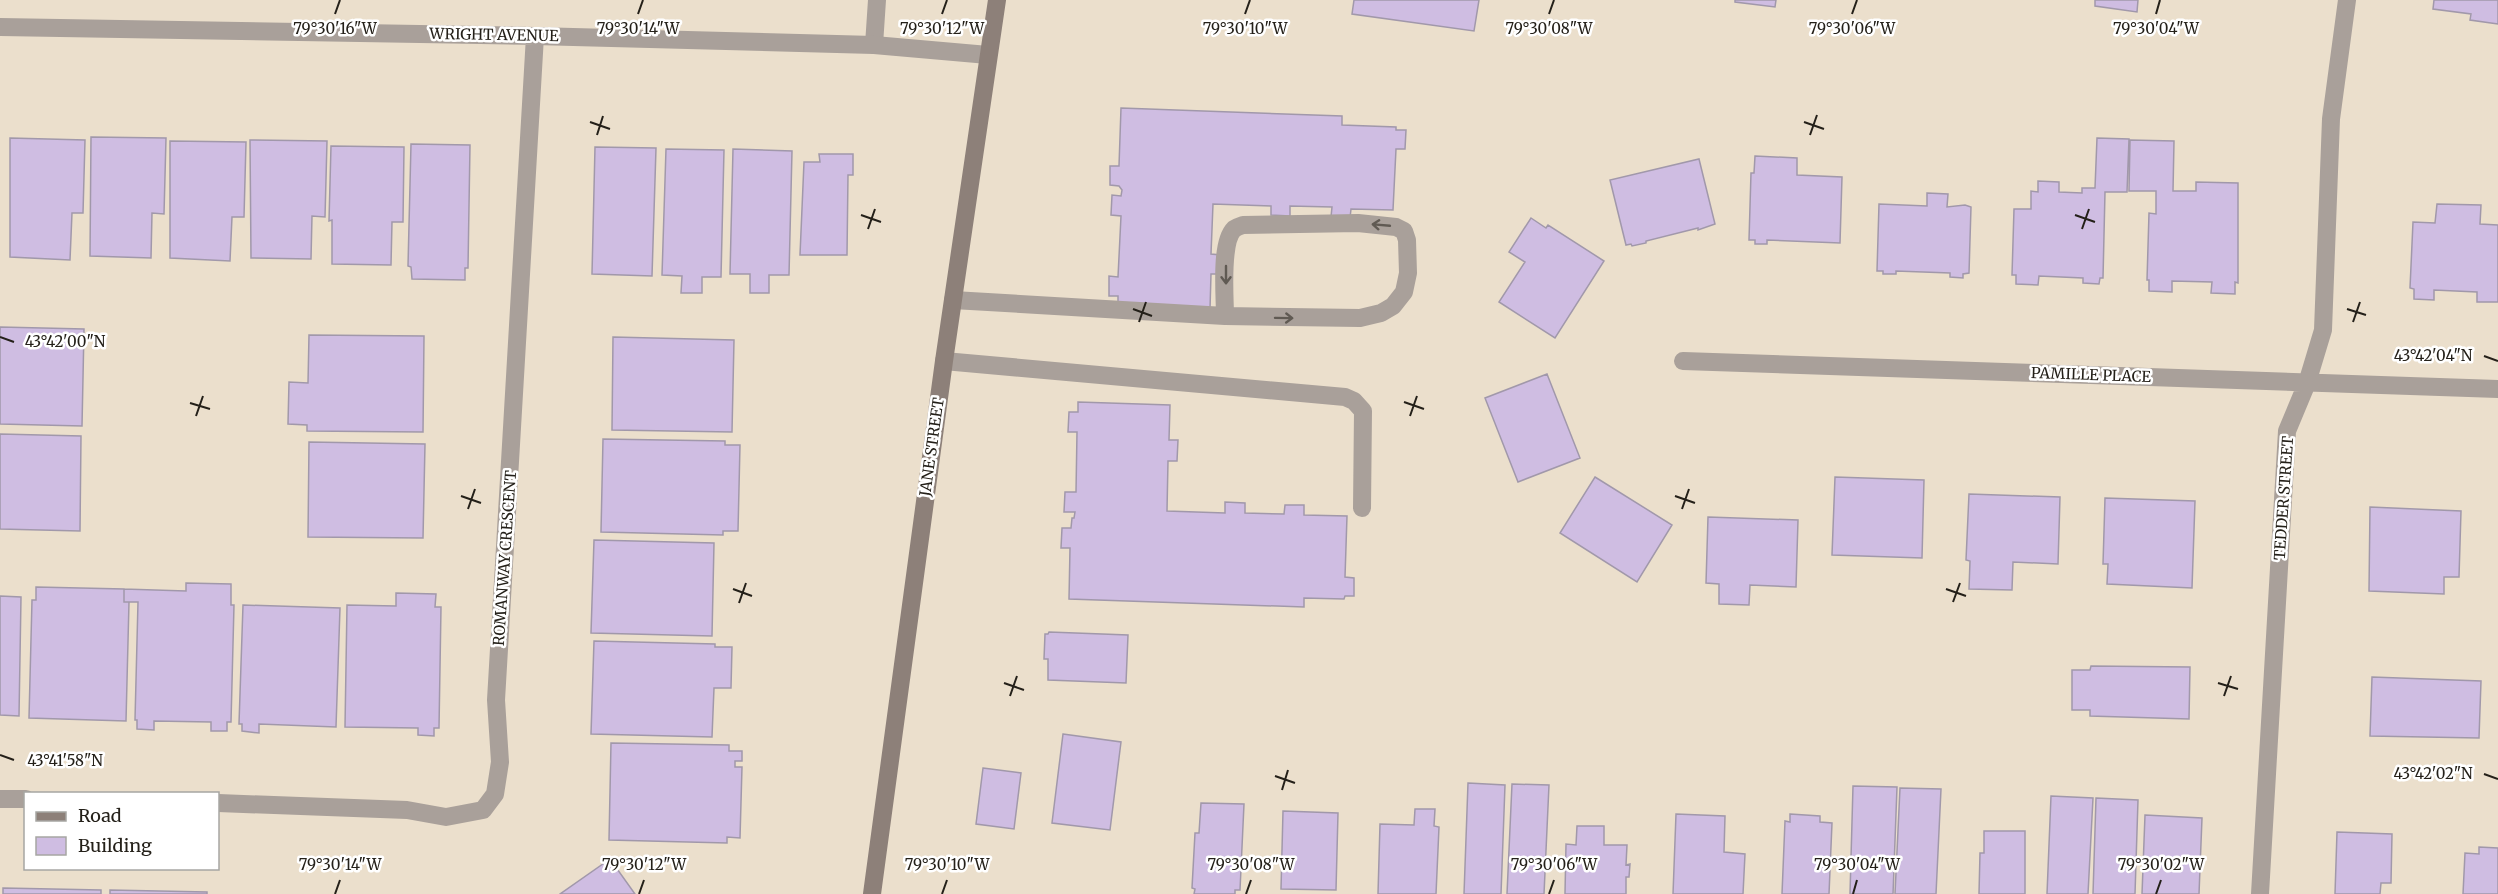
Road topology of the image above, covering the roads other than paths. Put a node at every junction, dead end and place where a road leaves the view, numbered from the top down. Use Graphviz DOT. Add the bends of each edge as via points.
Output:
graph roads {
  1 [pos="877,0"];
  2 [pos="997,0"];
  3 [pos="2348,0"];
  4 [pos="0,27"];
  5 [pos="535,36"];
  6 [pos="874,45"];
  7 [pos="988,55"];
  8 [pos="953,300"];
  9 [pos="1225,316"];
  10 [pos="944,361"];
  11 [pos="1683,361"];
  12 [pos="2307,383"];
  13 [pos="2498,389"];
  14 [pos="1362,508"];
  15 [pos="0,799"];
  16 [pos="24,799"];
  17 [pos="219,803"];
  18 [pos="872,894"];
  19 [pos="2260,894"];
  1 -- 6 [label="street"];
  2 -- 7 [label="main road, JANE STREET"];
  3 -- 12 [label="street, TEDDER STREET" via="2331,119 2323,330"];
  4 -- 5 [label="street, WRIGHT AVENUE"];
  5 -- 6 [label="street, WRIGHT AVENUE"];
  5 -- 17 [label="street, ROMANWAY CRESCENT" via="496,700 500,762 495,794 483,810 446,817 385,809"];
  6 -- 7 [label="street, WRIGHT AVENUE"];
  7 -- 8 [label="main road, JANE STREET"];
  8 -- 9 [label="street"];
  8 -- 10 [label="main road, JANE STREET"];
  9 -- 9 [label="street, one-way" via="1360,318 1381,313 1404,292 1408,273 1404,231 1358,223 1243,225 1234,229 1226,258"];
  10 -- 14 [label="street" via="1345,397 1363,411"];
  10 -- 18 [label="main road, JANE STREET"];
  11 -- 12 [label="street, PAMILLE PLACE"];
  12 -- 13 [label="street, PAMILLE PLACE"];
  12 -- 19 [label="street, TEDDER STREET" via="2287,431"];
  15 -- 16 [label="street"];
}
